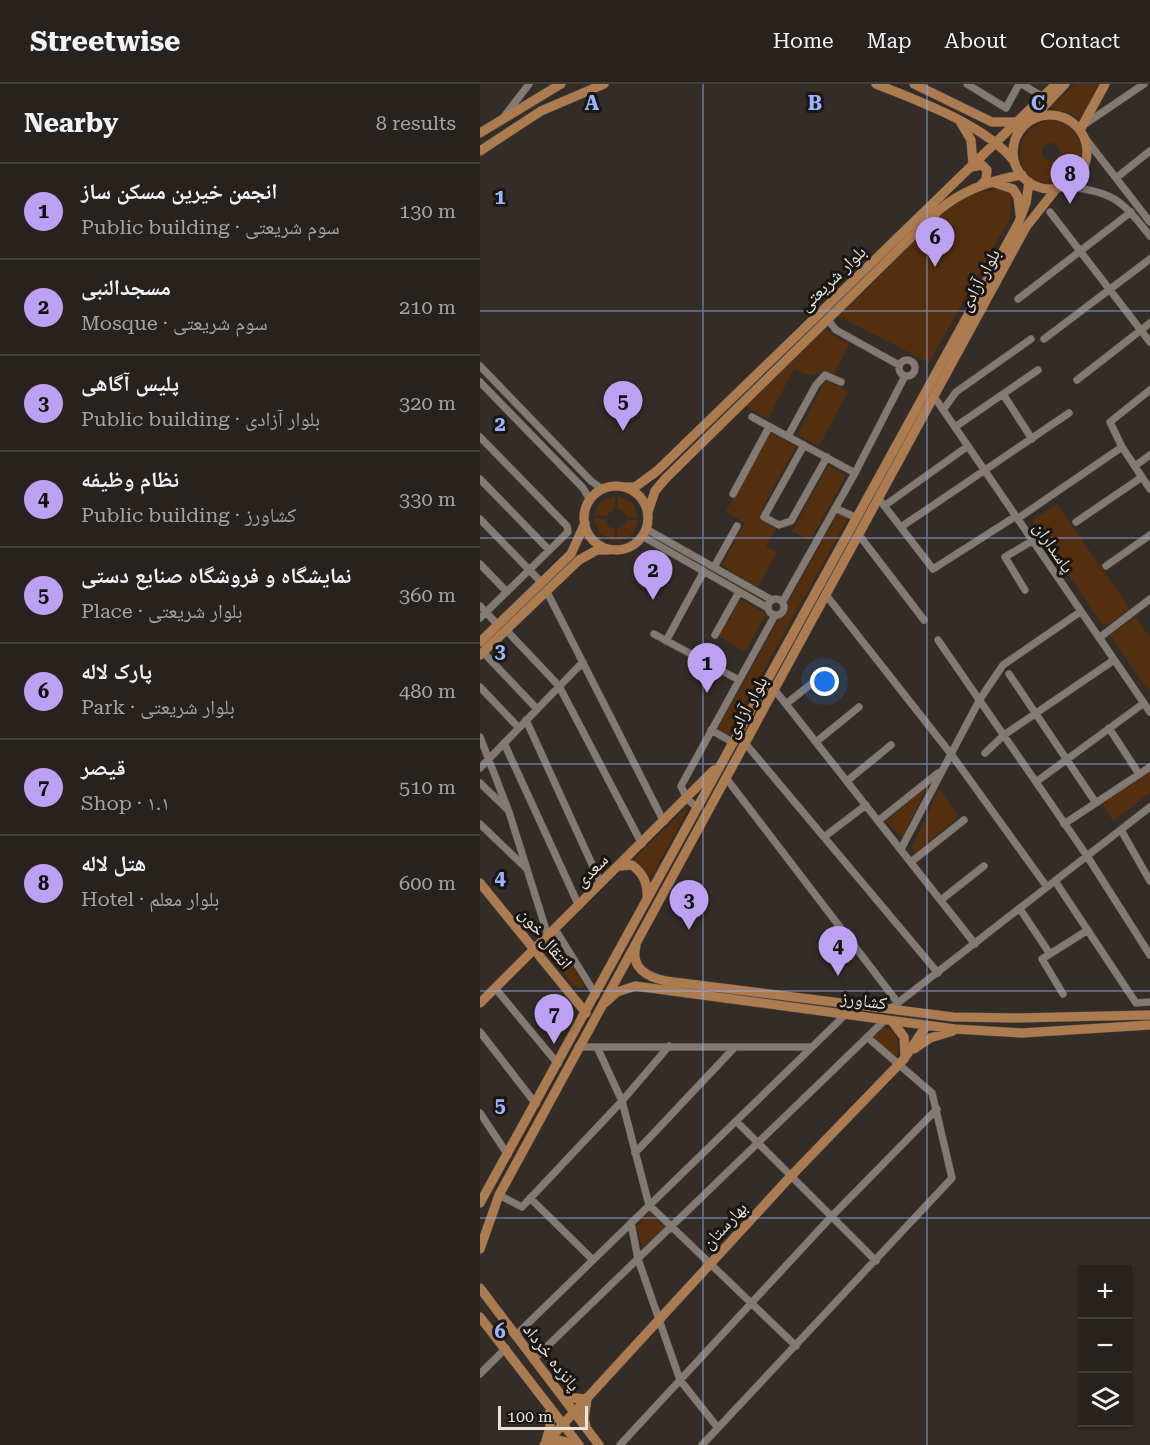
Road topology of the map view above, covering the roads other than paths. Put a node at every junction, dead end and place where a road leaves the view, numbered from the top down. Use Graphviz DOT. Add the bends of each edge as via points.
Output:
graph roads {
  1 [pos="529,84"];
  2 [pos="561,84"];
  3 [pos="604,84"];
  4 [pos="876,84"];
  5 [pos="914,84"];
  6 [pos="967,84"];
  7 [pos="1021,84"];
  8 [pos="1056,84"];
  9 [pos="1065,84"];
  10 [pos="1105,84"];
  11 [pos="1144,84"];
  12 [pos="1043,97"];
  13 [pos="501,120"];
  14 [pos="1017,122"];
  15 [pos="961,123"];
  16 [pos="1028,123"];
  17 [pos="1083,131"];
  18 [pos="480,133"];
  19 [pos="995,142"];
  20 [pos="480,151"];
  21 [pos="1150,151"];
  22 [pos="1015,162"];
  23 [pos="972,166"];
  24 [pos="1116,178"];
  25 [pos="1025,179"];
  26 [pos="986,184"];
  27 [pos="1060,187"];
  28 [pos="1050,212"];
  29 [pos="1131,212"];
  30 [pos="1150,221"];
  31 [pos="1018,224"];
  32 [pos="1150,236"];
  33 [pos="1081,252"];
  34 [pos="1150,259"];
  35 [pos="1110,288"];
  36 [pos="1018,299"];
  37 [pos="828,320"];
  38 [pos="1150,323"];
  39 [pos="1141,330"];
  40 [pos="1031,339"];
  41 [pos="1044,339"];
  42 [pos="1150,342"];
  43 [pos="899,365"];
  44 [pos="480,368"];
  45 [pos="1038,370"];
  46 [pos="905,376"];
  47 [pos="1077,380"];
  48 [pos="480,382"];
  49 [pos="841,382"];
  50 [pos="1150,390"];
  51 [pos="1003,394"];
  52 [pos="934,398"];
  53 [pos="943,410"];
  54 [pos="1069,413"];
  55 [pos="752,417"];
  56 [pos="770,426"];
  57 [pos="955,427"];
  58 [pos="788,436"];
  59 [pos="480,437"];
  60 [pos="1032,439"];
  61 [pos="804,445"];
  62 [pos="968,446"];
  63 [pos="1122,447"];
  64 [pos="1150,455"];
  65 [pos="827,457"];
  66 [pos="1135,466"];
  67 [pos="985,471"];
  68 [pos="855,472"];
  69 [pos="1142,477"];
  70 [pos="480,479"];
  71 [pos="627,487"];
  72 [pos="602,489"];
  73 [pos="1150,489"];
  74 [pos="733,494"];
  75 [pos="590,500"];
  76 [pos="881,503"];
  77 [pos="835,508"];
  78 [pos="648,512"];
  79 [pos="1017,517"];
  80 [pos="857,518"];
  81 [pos="480,519"];
  82 [pos="1076,522"];
  83 [pos="585,523"];
  84 [pos="737,526"];
  85 [pos="901,527"];
  86 [pos="644,532"];
  87 [pos="859,535"];
  88 [pos="1150,535"];
  89 [pos="1032,541"];
  90 [pos="614,549"];
  91 [pos="549,550"];
  92 [pos="575,557"];
  93 [pos="480,564"];
  94 [pos="1106,566"];
  95 [pos="714,567"];
  96 [pos="529,570"];
  97 [pos="704,572"];
  98 [pos="544,587"];
  99 [pos="1025,590"];
  100 [pos="507,592"];
  101 [pos="739,592"];
  102 [pos="826,595"];
  103 [pos="1150,599"];
  104 [pos="772,600"];
  105 [pos="783,602"];
  106 [pos="480,606"];
  107 [pos="768,608"];
  108 [pos="1080,612"];
  109 [pos="483,615"];
  110 [pos="775,615"];
  111 [pos="924,620"];
  112 [pos="806,621"];
  113 [pos="502,628"];
  114 [pos="654,634"];
  115 [pos="715,635"];
  116 [pos="1099,638"];
  117 [pos="938,640"];
  118 [pos="666,641"];
  119 [pos="481,650"];
  120 [pos="1114,660"];
  121 [pos="583,662"];
  122 [pos="826,672"];
  123 [pos="1009,674"];
  124 [pos="739,680"];
  125 [pos="559,686"];
  126 [pos="480,687"];
  127 [pos="774,689"];
  128 [pos="980,699"];
  129 [pos="1144,703"];
  130 [pos="786,704"];
  131 [pos="858,707"];
  132 [pos="537,709"];
  133 [pos="1150,712"];
  134 [pos="1036,713"];
  135 [pos="526,720"];
  136 [pos="519,728"];
  137 [pos="1109,728"];
  138 [pos="711,730"];
  139 [pos="1004,735"];
  140 [pos="480,737"];
  141 [pos="816,742"];
  142 [pos="504,743"];
  143 [pos="734,743"];
  144 [pos="745,743"];
  145 [pos="891,745"];
  146 [pos="985,753"];
  147 [pos="951,754"];
  148 [pos="489,758"];
  149 [pos="1066,758"];
  150 [pos="725,760"];
  151 [pos="1150,767"];
  152 [pos="480,768"];
  153 [pos="940,771"];
  154 [pos="1139,774"];
  155 [pos="726,778"];
  156 [pos="847,781"];
  157 [pos="1036,782"];
  158 [pos="480,783"];
  159 [pos="687,799"];
  160 [pos="1096,803"];
  161 [pos="866,805"];
  162 [pos="1150,807"];
  163 [pos="698,808"];
  164 [pos="509,812"];
  165 [pos="964,820"];
  166 [pos="878,821"];
  167 [pos="664,822"];
  168 [pos="480,824"];
  169 [pos="1064,824"];
  170 [pos="1121,830"];
  171 [pos="824,837"];
  172 [pos="642,844"];
  173 [pos="901,849"];
  174 [pos="1087,856"];
  175 [pos="911,862"];
  176 [pos="619,866"];
  177 [pos="984,867"];
  178 [pos="529,871"];
  179 [pos="1055,881"];
  180 [pos="1150,881"];
  181 [pos="480,883"];
  182 [pos="601,884"];
  183 [pos="1047,887"];
  184 [pos="941,900"];
  185 [pos="646,903"];
  186 [pos="579,906"];
  187 [pos="1020,909"];
  188 [pos="555,929"];
  189 [pos="1088,930"];
  190 [pos="639,935"];
  191 [pos="548,936"];
  192 [pos="975,944"];
  193 [pos="622,947"];
  194 [pos="534,950"];
  195 [pos="1149,951"];
  196 [pos="1050,954"];
  197 [pos="938,973"];
  198 [pos="616,978"];
  199 [pos="665,985"];
  200 [pos="635,986"];
  201 [pos="495,988"];
  202 [pos="756,992"];
  203 [pos="1063,994"];
  204 [pos="596,995"];
  205 [pos="755,1002"];
  206 [pos="1150,1002"];
  207 [pos="480,1003"];
  208 [pos="842,1003"];
  209 [pos="894,1006"];
  210 [pos="586,1013"];
  211 [pos="846,1014"];
  212 [pos="1129,1015"];
  213 [pos="1150,1015"];
  214 [pos="1015,1018"];
  215 [pos="888,1020"];
  216 [pos="591,1024"];
  217 [pos="1150,1025"];
  218 [pos="926,1026"];
  219 [pos="1130,1026"];
  220 [pos="961,1029"];
  221 [pos="480,1032"];
  222 [pos="867,1037"];
  223 [pos="669,1046"];
  224 [pos="578,1047"];
  225 [pos="597,1047"];
  226 [pos="735,1047"];
  227 [pos="812,1047"];
  228 [pos="901,1062"];
  229 [pos="558,1064"];
  230 [pos="622,1101"];
  231 [pos="536,1104"];
  232 [pos="937,1109"];
  233 [pos="480,1113"];
  234 [pos="736,1121"];
  235 [pos="757,1143"];
  236 [pos="635,1153"];
  237 [pos="508,1155"];
  238 [pos="790,1177"];
  239 [pos="530,1198"];
  240 [pos="497,1200"];
  241 [pos="481,1203"];
  242 [pos="650,1205"];
  243 [pos="831,1217"];
  244 [pos="480,1218"];
  245 [pos="631,1223"];
  246 [pos="671,1226"];
  247 [pos="480,1249"];
  248 [pos="638,1259"];
  249 [pos="593,1260"];
  250 [pos="876,1261"];
  251 [pos="710,1264"];
  252 [pos="480,1288"];
  253 [pos="483,1299"];
  254 [pos="751,1304"];
  255 [pos="480,1317"];
  256 [pos="658,1322"];
  257 [pos="515,1336"];
  258 [pos="796,1346"];
  259 [pos="506,1348"];
  260 [pos="533,1360"];
  261 [pos="480,1374"];
  262 [pos="680,1380"];
  263 [pos="561,1396"];
  264 [pos="587,1399"];
  265 [pos="550,1408"];
  266 [pos="574,1413"];
  267 [pos="563,1425"];
  268 [pos="718,1428"];
  269 [pos="588,1431"];
  270 [pos="544,1445"];
  271 [pos="578,1445"];
  272 [pos="599,1445"];
  273 [pos="620,1445"];
  274 [pos="702,1445"];
  1 -- 13 [label="street"];
  2 -- 13 [label="main road"];
  3 -- 20 [label="main road" via="541,111"];
  4 -- 15 [label="main road"];
  5 -- 14 [label="main road" via="985,119"];
  6 -- 7 [label="street" via="1006,108"];
  7 -- 12 [label="street"];
  8 -- 12 [label="main road, بلوار شریعتی"];
  9 -- 16 [label="main road"];
  10 -- 17 [label="main road"];
  11 -- 17 [label="street"];
  12 -- 14 [label="main road, بلوار شریعتی"];
  13 -- 18 [label="main road"];
  14 -- 19 [label="main road, بلوار شریعتی"];
  15 -- 19 [label="main road"];
  15 -- 23 [label="main road" via="971,140"];
  16 -- 17 [label="main road" via="1046,115 1056,116"];
  16 -- 22 [label="main road" via="1017,136"];
  17 -- 24 [label="street"];
  17 -- 27 [label="main road" via="1087,148 1084,166 1073,181"];
  19 -- 22 [label="main road"];
  19 -- 23 [label="main road, بلوار شریعتی"];
  21 -- 24 [label="street"];
  22 -- 25 [label="main road"];
  23 -- 26 [label="main road" via="982,165 987,170"];
  23 -- 71 [label="main road, بلوار شریعتی" via="657,471 635,487"];
  24 -- 30 [label="street"];
  25 -- 26 [label="main road, بلوار شریعتی"];
  25 -- 27 [label="main road" via="1046,189"];
  25 -- 31 [label="main road, بلوار آزادی" via="1026,203"];
  26 -- 31 [label="main road" via="1013,189 1020,206"];
  26 -- 37 [label="main road, بلوار شریعتی" via="939,210"];
  27 -- 29 [label="street" via="1109,194"];
  27 -- 52 [label="main road, بلوار آزادی" via="1026,227"];
  28 -- 33 [label="street"];
  29 -- 32 [label="street"];
  29 -- 33 [label="street"];
  31 -- 80 [label="main road, بلوار آزادی"];
  33 -- 35 [label="street"];
  33 -- 36 [label="street"];
  34 -- 35 [label="street"];
  35 -- 39 [label="street"];
  35 -- 41 [label="street"];
  37 -- 43 [label="street" via="836,330"];
  37 -- 78 [label="main road, بلوار شریعتی" via="666,478 655,491"];
  38 -- 39 [label="street"];
  39 -- 42 [label="street"];
  39 -- 47 [label="street"];
  40 -- 53 [label="street" via="956,392"];
  43 -- 46 [label="street"];
  43 -- 46 [label="street" via="905,359 915,364 914,372"];
  44 -- 72 [label="street"];
  45 -- 51 [label="street"];
  46 -- 68 [label="street"];
  48 -- 75 [label="street" via="583,488"];
  49 -- 58 [label="street" via="825,375"];
  50 -- 63 [label="street" via="1110,422"];
  51 -- 57 [label="street"];
  51 -- 60 [label="street"];
  52 -- 53 [label="street, پاسداران"];
  52 -- 76 [label="main road, بلوار آزادی"];
  53 -- 57 [label="street, پاسداران"];
  54 -- 60 [label="street"];
  55 -- 56 [label="street"];
  56 -- 58 [label="street"];
  56 -- 74 [label="street"];
  57 -- 62 [label="street, پاسداران"];
  58 -- 61 [label="street"];
  59 -- 91 [label="street" via="567,526 568,532"];
  60 -- 67 [label="street"];
  61 -- 65 [label="street"];
  61 -- 65 [label="street" via="764,517 779,525 791,521"];
  62 -- 67 [label="street, پاسداران"];
  62 -- 76 [label="street"];
  63 -- 66 [label="street"];
  63 -- 79 [label="street"];
  64 -- 66 [label="street"];
  65 -- 68 [label="street"];
  66 -- 69 [label="street"];
  67 -- 79 [label="street, پاسداران"];
  67 -- 85 [label="street"];
  68 -- 77 [label="street"];
  69 -- 73 [label="street"];
  69 -- 82 [label="street"];
  70 -- 91 [label="street"];
  71 -- 72 [label="main road"];
  71 -- 78 [label="main road" via="641,497"];
  72 -- 75 [label="main road"];
  75 -- 83 [label="main road"];
  76 -- 85 [label="street"];
  76 -- 87 [label="main road, بلوار آزادی"];
  77 -- 80 [label="street"];
  77 -- 105 [label="street"];
  78 -- 86 [label="main road"];
  79 -- 85 [label="street" via="933,569"];
  79 -- 89 [label="street, پاسداران"];
  80 -- 112 [label="main road, بلوار آزادی"];
  81 -- 96 [label="street"];
  83 -- 90 [label="main road" via="598,544"];
  83 -- 92 [label="main road"];
  84 -- 95 [label="street"];
  86 -- 90 [label="main road" via="630,546"];
  86 -- 95 [label="street"];
  86 -- 97 [label="street"];
  87 -- 102 [label="main road, بلوار آزادی"];
  87 -- 111 [label="street"];
  88 -- 94 [label="street"];
  89 -- 99 [label="street" via="1005,557"];
  89 -- 108 [label="street, پاسداران"];
  90 -- 92 [label="main road"];
  91 -- 96 [label="street"];
  92 -- 98 [label="main road"];
  93 -- 100 [label="street"];
  95 -- 104 [label="street"];
  96 -- 98 [label="street"];
  96 -- 100 [label="street"];
  97 -- 101 [label="street"];
  97 -- 118 [label="street"];
  98 -- 113 [label="main road"];
  98 -- 121 [label="street"];
  100 -- 109 [label="street"];
  101 -- 107 [label="street"];
  101 -- 115 [label="street"];
  102 -- 112 [label="main road, بلوار آزادی"];
  102 -- 147 [label="street"];
  103 -- 116 [label="street"];
  104 -- 105 [label="street"];
  104 -- 107 [label="street"];
  105 -- 110 [label="street" via="784,611"];
  106 -- 109 [label="street"];
  107 -- 110 [label="street"];
  108 -- 116 [label="street, پاسداران"];
  108 -- 128 [label="street" via="1003,665"];
  109 -- 113 [label="street"];
  110 -- 124 [label="street"];
  112 -- 127 [label="main road, بلوار آزادی"];
  112 -- 143 [label="main road, بلوار آزادی"];
  113 -- 119 [label="main road"];
  113 -- 125 [label="street"];
  114 -- 118 [label="street"];
  116 -- 120 [label="street, پاسداران"];
  117 -- 128 [label="street"];
  118 -- 124 [label="street"];
  119 -- 132 [label="street"];
  120 -- 129 [label="street, پاسداران"];
  120 -- 134 [label="street"];
  121 -- 125 [label="street"];
  121 -- 167 [label="street"];
  122 -- 130 [label="street"];
  123 -- 134 [label="street"];
  124 -- 138 [label="street"];
  125 -- 132 [label="street"];
  125 -- 172 [label="street"];
  126 -- 136 [label="street"];
  127 -- 130 [label="street"];
  127 -- 144 [label="main road, بلوار آزادی"];
  128 -- 139 [label="street"];
  128 -- 147 [label="street"];
  129 -- 133 [label="street, پاسداران"];
  129 -- 137 [label="street"];
  130 -- 141 [label="street"];
  131 -- 141 [label="street"];
  132 -- 135 [label="street"];
  134 -- 139 [label="street"];
  134 -- 149 [label="street"];
  135 -- 136 [label="street"];
  135 -- 182 [label="street"];
  136 -- 142 [label="street"];
  137 -- 149 [label="street"];
  137 -- 154 [label="street"];
  138 -- 143 [label="street"];
  138 -- 159 [label="street" via="681,786"];
  139 -- 146 [label="street"];
  139 -- 157 [label="street"];
  140 -- 148 [label="street"];
  141 -- 156 [label="street"];
  142 -- 148 [label="street"];
  142 -- 186 [label="street"];
  143 -- 150 [label="main road, بلوار آزادی"];
  144 -- 155 [label="main road, بلوار آزادی"];
  144 -- 171 [label="street"];
  145 -- 156 [label="street"];
  147 -- 153 [label="street"];
  147 -- 183 [label="street"];
  148 -- 152 [label="street"];
  148 -- 164 [label="street"];
  149 -- 157 [label="street"];
  149 -- 160 [label="street"];
  150 -- 159 [label="main road, سعدی"];
  150 -- 163 [label="main road, بلوار آزادی"];
  151 -- 154 [label="street"];
  153 -- 166 [label="street"];
  153 -- 173 [label="street"];
  154 -- 160 [label="street"];
  155 -- 190 [label="main road, بلوار آزادی"];
  155 -- 209 [label="street"];
  156 -- 161 [label="street"];
  157 -- 169 [label="street"];
  158 -- 164 [label="street"];
  159 -- 163 [label="street"];
  159 -- 167 [label="main road, سعدی"];
  160 -- 169 [label="street"];
  161 -- 166 [label="street"];
  161 -- 171 [label="street"];
  162 -- 170 [label="street"];
  163 -- 185 [label="main road, بلوار آزادی"];
  164 -- 178 [label="street"];
  165 -- 175 [label="street"];
  166 -- 173 [label="street"];
  167 -- 172 [label="main road, سعدی"];
  168 -- 178 [label="street"];
  169 -- 174 [label="street"];
  170 -- 174 [label="street"];
  170 -- 180 [label="street"];
  171 -- 197 [label="street"];
  172 -- 176 [label="main road, سعدی"];
  173 -- 175 [label="street"];
  174 -- 179 [label="street"];
  174 -- 195 [label="street"];
  175 -- 184 [label="street"];
  176 -- 182 [label="main road, سعدی"];
  176 -- 185 [label="main road" via="632,866 641,874 647,886"];
  177 -- 184 [label="street"];
  178 -- 191 [label="street"];
  179 -- 183 [label="street"];
  179 -- 189 [label="street"];
  181 -- 194 [label="main road, انتقال خون"];
  182 -- 186 [label="main road, سعدی"];
  183 -- 187 [label="street"];
  184 -- 192 [label="street"];
  185 -- 193 [label="main road, بلوار آزادی"];
  186 -- 188 [label="main road, سعدی"];
  187 -- 192 [label="street"];
  187 -- 196 [label="street"];
  188 -- 191 [label="main road, سعدی"];
  188 -- 204 [label="street"];
  189 -- 196 [label="street"];
  189 -- 206 [label="street" via="1136,1003"];
  190 -- 198 [label="main road, بلوار آزادی"];
  190 -- 199 [label="main road, کشاورز" via="634,956 640,970"];
  191 -- 194 [label="main road, سعدی"];
  192 -- 197 [label="street"];
  193 -- 198 [label="main road" via="613,970"];
  193 -- 204 [label="main road, بلوار آزادی"];
  194 -- 201 [label="main road, سعدی"];
  194 -- 210 [label="main road, انتقال خون"];
  196 -- 203 [label="street" via="1042,959"];
  197 -- 209 [label="street"];
  198 -- 200 [label="main road, کشاورز"];
  198 -- 216 [label="main road, بلوار آزادی"];
  199 -- 200 [label="main road, کشاورز"];
  199 -- 202 [label="main road, کشاورز"];
  199 -- 205 [label="main road, کشاورز"];
  200 -- 216 [label="main road" via="616,992"];
  201 -- 207 [label="main road, سعدی"];
  201 -- 229 [label="street"];
  202 -- 205 [label="main road"];
  202 -- 208 [label="main road, کشاورز"];
  204 -- 210 [label="main road, بلوار آزادی"];
  205 -- 211 [label="main road, کشاورز"];
  208 -- 209 [label="main road, کشاورز"];
  208 -- 218 [label="main road" via="913,1017"];
  209 -- 214 [label="main road, کشاورز" via="953,1017"];
  210 -- 229 [label="main road, بلوار آزادی"];
  211 -- 215 [label="main road, کشاورز"];
  211 -- 227 [label="street"];
  212 -- 213 [label="main road, کشاورز"];
  212 -- 214 [label="main road, کشاورز"];
  212 -- 219 [label="main road"];
  214 -- 218 [label="main road"];
  215 -- 218 [label="main road, کشاورز"];
  215 -- 222 [label="street"];
  215 -- 228 [label="main road" via="904,1037"];
  216 -- 224 [label="main road, بلوار آزادی"];
  217 -- 219 [label="main road, کشاورز"];
  218 -- 220 [label="main road, کشاورز"];
  218 -- 228 [label="main road, بهارستان"];
  219 -- 220 [label="main road, کشاورز" via="1022,1033"];
  220 -- 228 [label="main road" via="930,1038"];
  221 -- 231 [label="street"];
  222 -- 228 [label="street"];
  222 -- 235 [label="street"];
  223 -- 225 [label="street"];
  223 -- 226 [label="street"];
  223 -- 230 [label="street"];
  224 -- 225 [label="street"];
  224 -- 240 [label="main road, بلوار آزادی"];
  225 -- 230 [label="street"];
  226 -- 227 [label="street"];
  226 -- 236 [label="street"];
  227 -- 234 [label="street"];
  228 -- 232 [label="street" via="932,1093"];
  228 -- 238 [label="main road, بهارستان"];
  229 -- 231 [label="main road, بلوار آزادی"];
  230 -- 236 [label="street"];
  230 -- 239 [label="street"];
  231 -- 237 [label="main road, بلوار آزادی"];
  232 -- 243 [label="street"];
  232 -- 250 [label="street" via="952,1178"];
  233 -- 237 [label="street"];
  234 -- 235 [label="street"];
  234 -- 242 [label="street"];
  235 -- 238 [label="street"];
  235 -- 246 [label="street"];
  236 -- 242 [label="street"];
  237 -- 241 [label="main road, بلوار آزادی"];
  238 -- 243 [label="street"];
  238 -- 251 [label="main road, بهارستان"];
  239 -- 240 [label="street" via="522,1207"];
  239 -- 249 [label="street"];
  240 -- 244 [label="main road" via="487,1216"];
  240 -- 247 [label="main road, بلوار آزادی"];
  242 -- 245 [label="street"];
  242 -- 246 [label="street"];
  243 -- 250 [label="street"];
  243 -- 254 [label="street"];
  245 -- 248 [label="street"];
  245 -- 249 [label="street"];
  246 -- 248 [label="street"];
  246 -- 251 [label="street"];
  248 -- 256 [label="street"];
  248 -- 260 [label="street"];
  249 -- 257 [label="street"];
  250 -- 258 [label="street"];
  251 -- 254 [label="street"];
  251 -- 256 [label="main road, بهارستان"];
  252 -- 253 [label="main road, پانزده خرداد"];
  253 -- 257 [label="main road, پانزده خرداد"];
  254 -- 258 [label="street"];
  254 -- 262 [label="street"];
  255 -- 259 [label="main road, پانزده خرداد"];
  256 -- 262 [label="street"];
  256 -- 264 [label="main road, بهارستان"];
  257 -- 260 [label="main road, پانزده خرداد"];
  258 -- 268 [label="street"];
  259 -- 261 [label="street"];
  259 -- 265 [label="main road, پانزده خرداد"];
  260 -- 263 [label="main road, پانزده خرداد"];
  262 -- 268 [label="street"];
  262 -- 273 [label="street"];
  263 -- 264 [label="main road"];
  263 -- 266 [label="main road, پانزده خرداد"];
  264 -- 266 [label="main road, بهارستان"];
  264 -- 269 [label="main road" via="584,1419"];
  265 -- 267 [label="main road, پانزده خرداد"];
  265 -- 270 [label="main road" via="550,1427"];
  266 -- 267 [label="main road, بهارستان"];
  266 -- 269 [label="main road, پانزده خرداد"];
  267 -- 270 [label="main road, بهارستان"];
  267 -- 271 [label="main road, پانزده خرداد"];
  268 -- 274 [label="street"];
  269 -- 272 [label="main road, پانزده خرداد"];
  270 -- 271 [label="main road" via="559,1440"];
}
